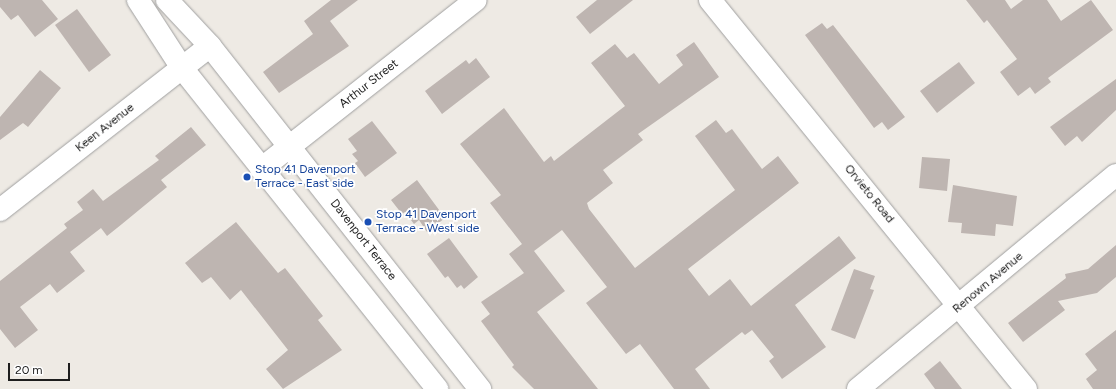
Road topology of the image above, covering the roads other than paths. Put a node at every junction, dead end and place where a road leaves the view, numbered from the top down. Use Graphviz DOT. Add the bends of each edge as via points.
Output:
graph roads {
  1 [pos="138,0"];
  2 [pos="167,0"];
  3 [pos="476,0"];
  4 [pos="710,0"];
  5 [pos="210,46"];
  6 [pos="182,68"];
  7 [pos="289,147"];
  8 [pos="262,169"];
  9 [pos="1116,175"];
  10 [pos="0,210"];
  11 [pos="960,306"];
  12 [pos="438,389"];
  13 [pos="480,389"];
  14 [pos="858,389"];
  15 [pos="1026,389"];
  1 -- 6 [label="street"];
  2 -- 5 [label="street, Davenport Terrace"];
  3 -- 7 [label="street, Arthur Street"];
  4 -- 11 [label="street, Orvieto Road"];
  5 -- 6 [label="street, Keen Avenue"];
  5 -- 7 [label="street, Davenport Terrace"];
  6 -- 8 [label="street"];
  6 -- 10 [label="street, Keen Avenue"];
  7 -- 8 [label="street, Arthur Street"];
  7 -- 13 [label="street, Davenport Terrace"];
  8 -- 12 [label="street"];
  9 -- 11 [label="street, Renown Avenue"];
  11 -- 14 [label="street, Renown Avenue"];
  11 -- 15 [label="street, Orvieto Road"];
}
